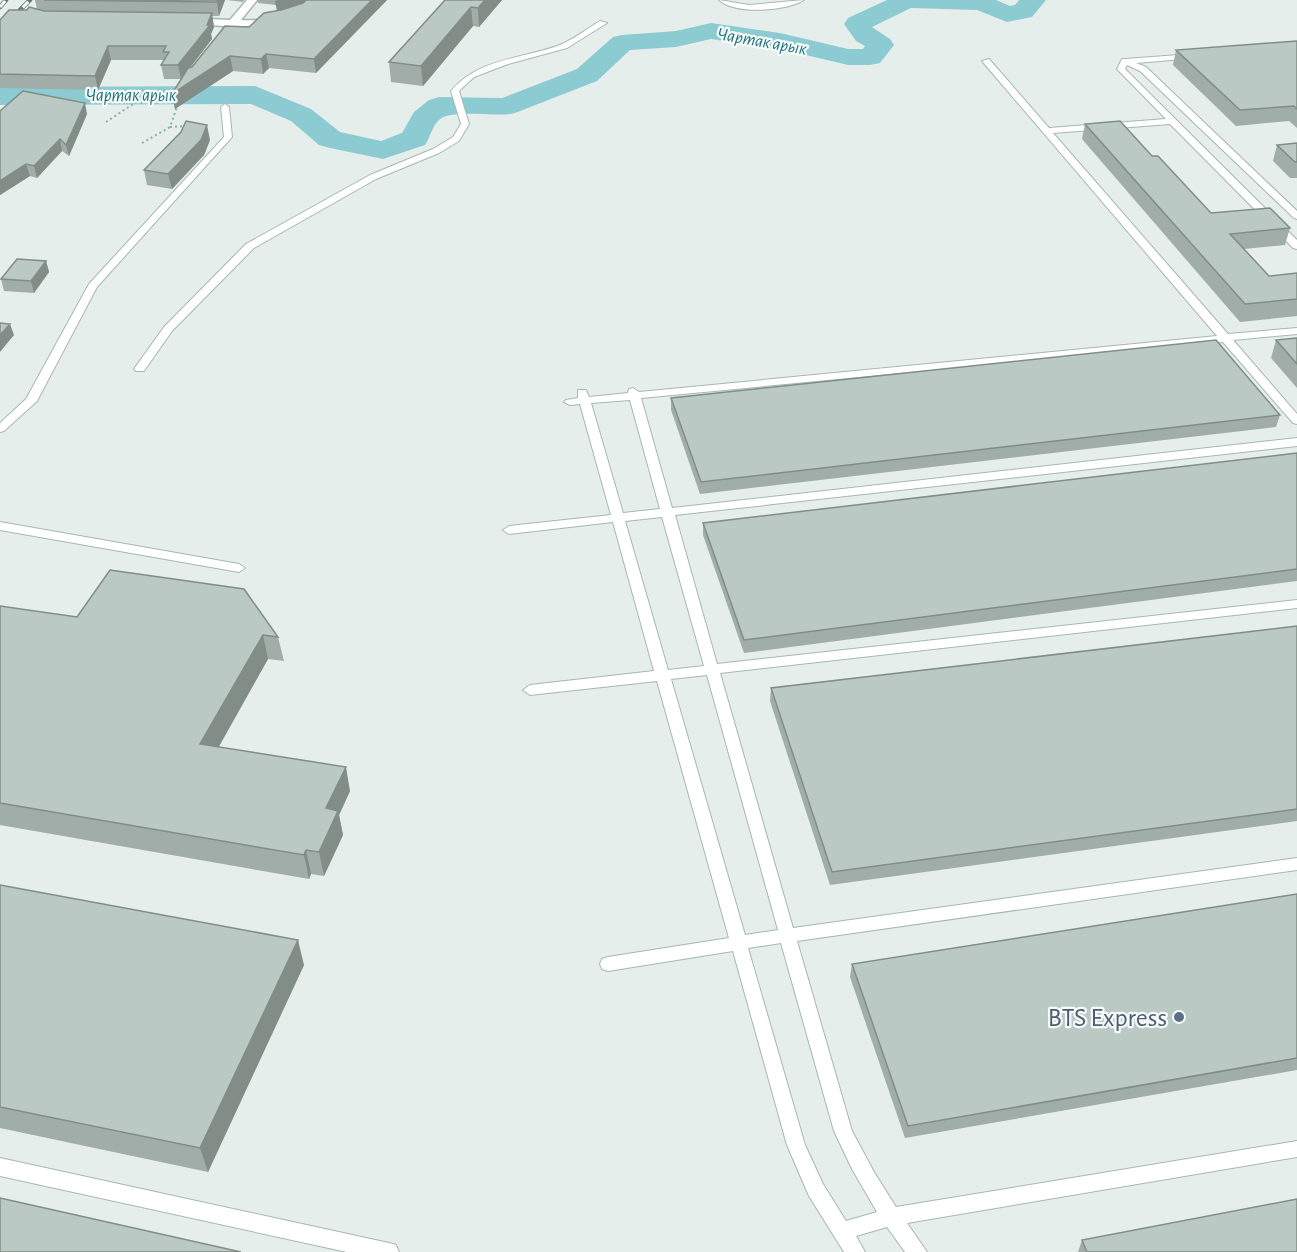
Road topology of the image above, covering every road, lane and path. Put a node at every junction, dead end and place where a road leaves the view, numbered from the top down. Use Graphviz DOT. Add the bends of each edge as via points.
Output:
graph roads {
  1 [pos="252,0"];
  2 [pos="316,0"];
  3 [pos="723,0"];
  4 [pos="800,0"];
  5 [pos="175,21"];
  6 [pos="233,22"];
  7 [pos="603,23"];
  8 [pos="219,41"];
  9 [pos="1206,56"];
  10 [pos="1125,61"];
  11 [pos="986,62"];
  12 [pos="183,91"];
  13 [pos="112,92"];
  14 [pos="225,107"];
  15 [pos="1173,120"];
  16 [pos="106,122"];
  17 [pos="189,126"];
  18 [pos="170,127"];
  19 [pos="1047,131"];
  20 [pos="142,143"];
  21 [pos="1297,216"];
  22 [pos="1297,246"];
  23 [pos="1297,332"];
  24 [pos="1226,338"];
  25 [pos="140,369"];
  26 [pos="634,393"];
  27 [pos="1297,421"];
  28 [pos="0,429"];
  29 [pos="1297,442"];
  30 [pos="668,512"];
  31 [pos="618,517"];
  32 [pos="0,525"];
  33 [pos="509,530"];
  34 [pos="239,568"];
  35 [pos="1297,604"];
  36 [pos="713,668"];
  37 [pos="662,674"];
  38 [pos="530,690"];
  39 [pos="1297,864"];
  40 [pos="789,935"];
  41 [pos="739,943"];
  42 [pos="608,964"];
  43 [pos="1297,1149"];
  44 [pos="0,1167"];
  45 [pos="891,1217"];
  46 [pos="841,1232"];
  47 [pos="389,1252"];
  48 [pos="855,1252"];
  49 [pos="917,1252"];
  1 -- 6 [label="street"];
  2 -- 6 [label="street" via="303,13 286,19"];
  3 -- 4 [label="lane" via="744,8"];
  5 -- 6 [label="street"];
  6 -- 8 [label="street"];
  7 -- 25 [label="lane" via="564,46 471,75 455,91 465,124 456,139 374,177 250,246 168,329"];
  9 -- 10 [label="lane"];
  10 -- 15 [label="lane" via="1121,69"];
  10 -- 21 [label="lane" via="1143,69"];
  11 -- 19 [label="lane"];
  12 -- 13 [label="path"];
  14 -- 28 [label="lane" via="228,137 93,286 31,401"];
  15 -- 19 [label="lane"];
  15 -- 22 [label="lane"];
  16 -- 18 [label="path" via="141,99 180,99"];
  17 -- 18 [label="path"];
  18 -- 20 [label="path"];
  19 -- 24 [label="lane"];
  23 -- 24 [label="lane"];
  24 -- 26 [label="lane"];
  24 -- 27 [label="lane"];
  26 -- 30 [label="lane"];
  26 -- 31 [label="lane" via="579,398"];
  29 -- 30 [label="lane"];
  30 -- 31 [label="lane"];
  30 -- 36 [label="lane"];
  31 -- 33 [label="lane"];
  31 -- 37 [label="lane"];
  32 -- 34 [label="lane"];
  35 -- 36 [label="lane"];
  36 -- 37 [label="lane"];
  36 -- 40 [label="lane"];
  37 -- 38 [label="lane"];
  37 -- 41 [label="lane"];
  39 -- 40 [label="lane"];
  40 -- 41 [label="lane"];
  40 -- 45 [label="lane" via="843,1131 863,1174"];
  41 -- 42 [label="lane"];
  41 -- 46 [label="lane" via="796,1145"];
  43 -- 45 [label="lane"];
  44 -- 47 [label="lane"];
  45 -- 46 [label="lane"];
  45 -- 49 [label="lane"];
  46 -- 48 [label="lane"];
}
